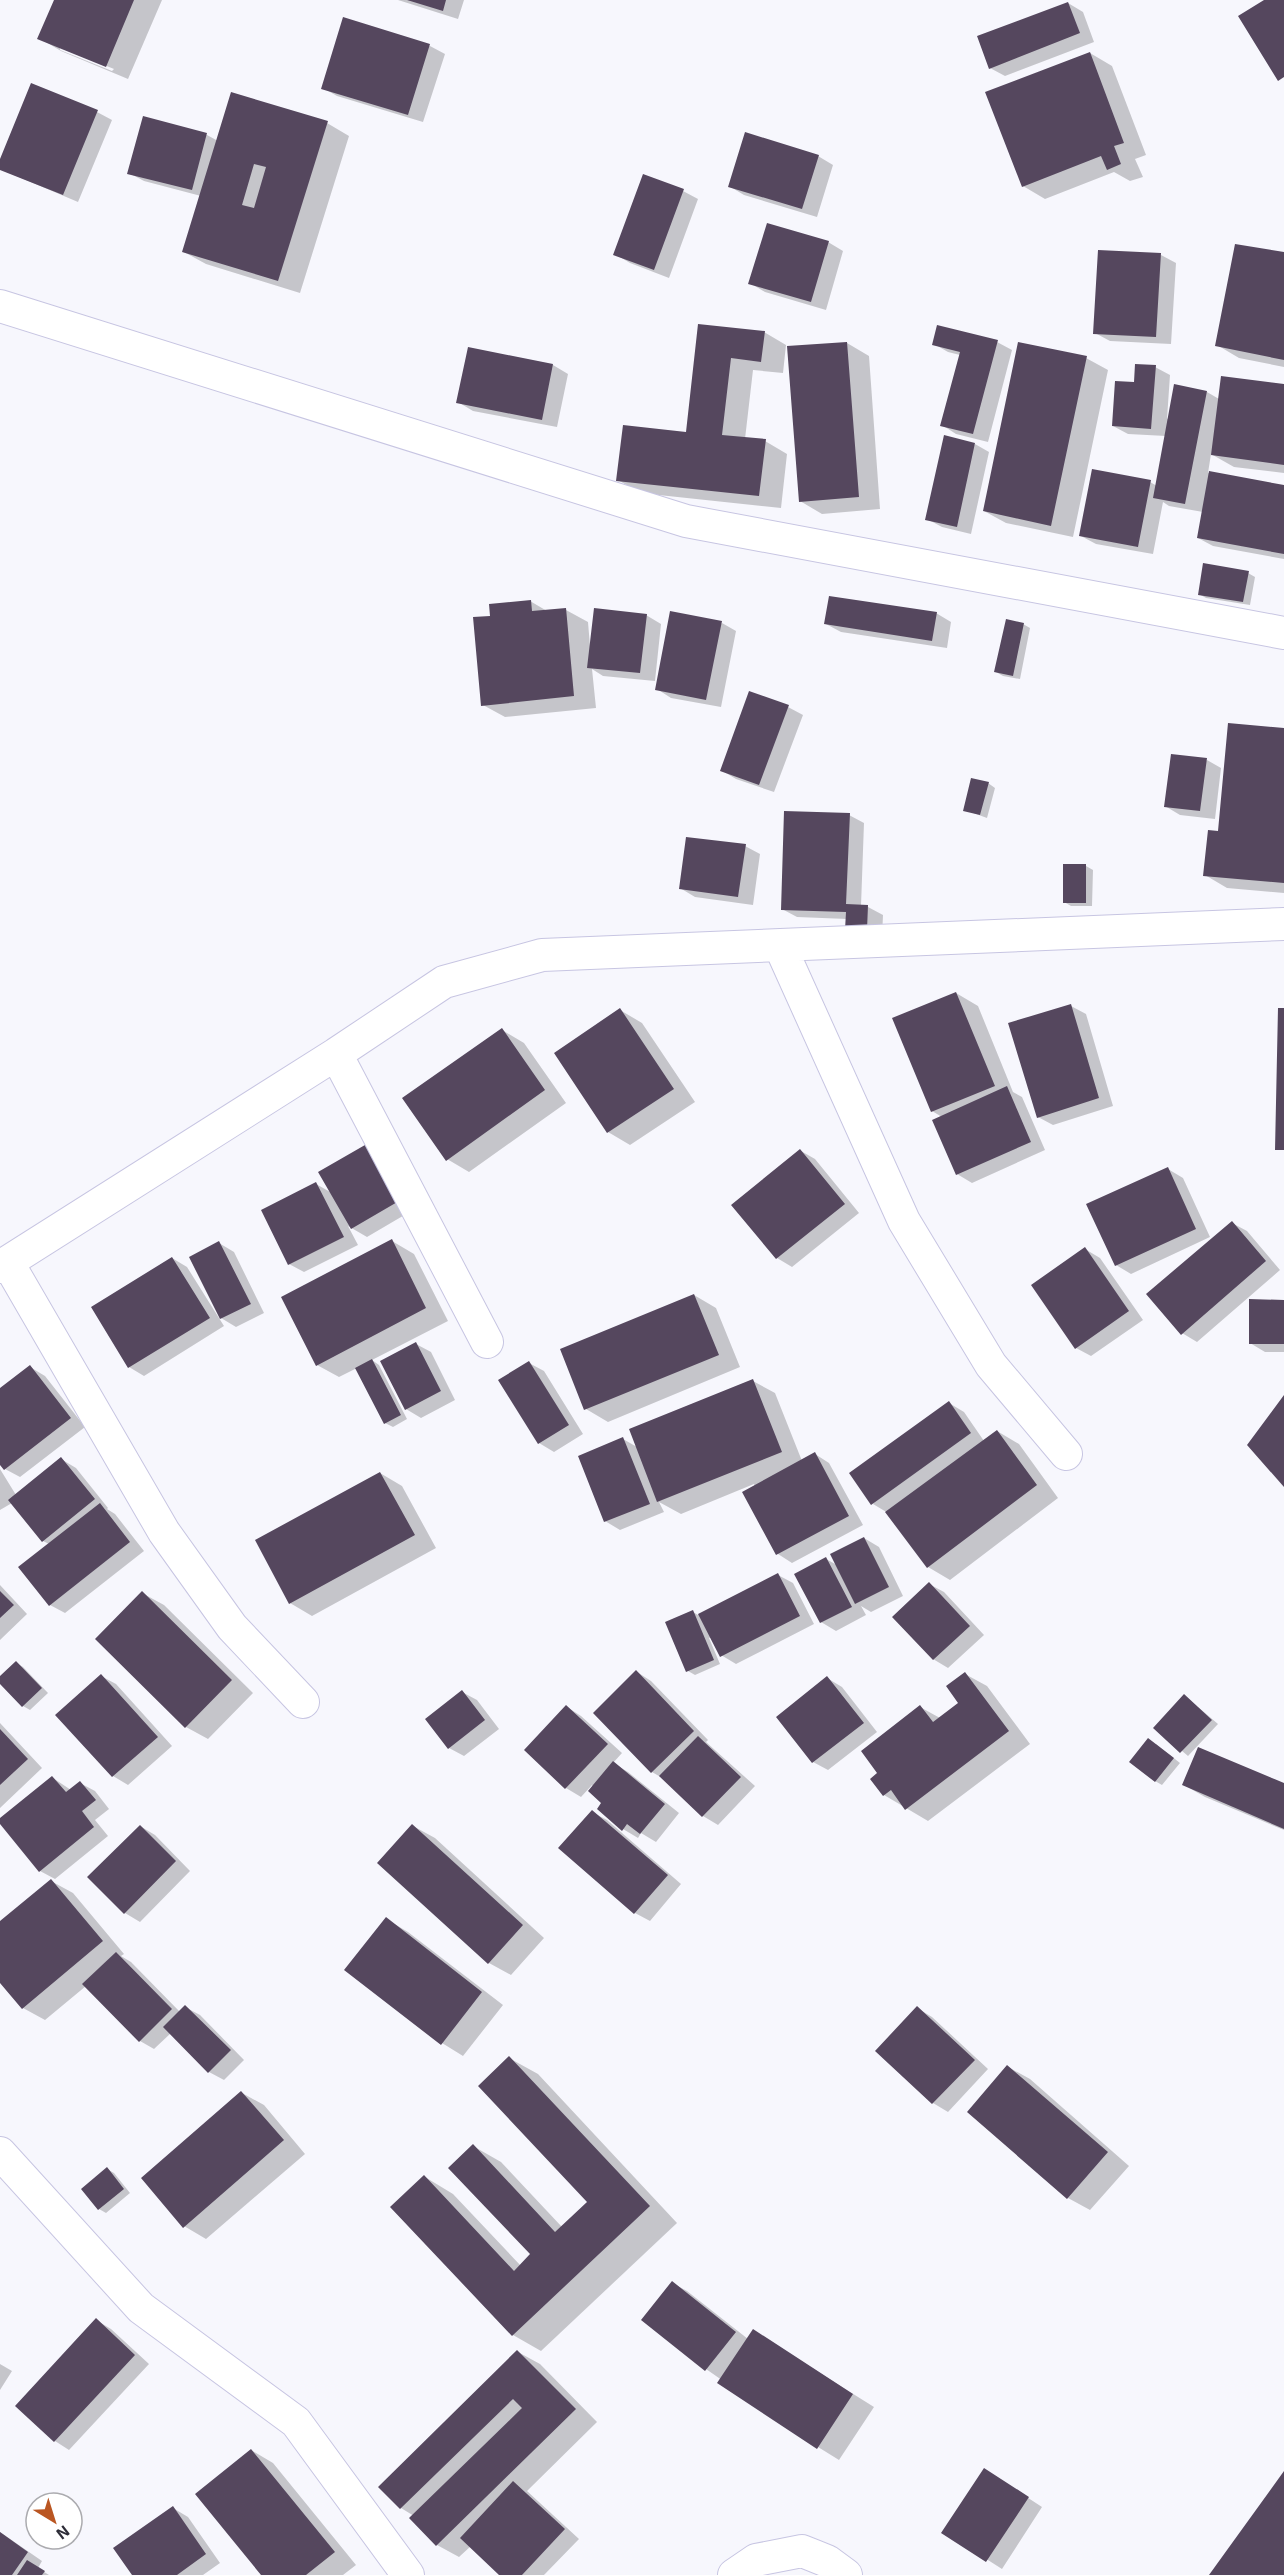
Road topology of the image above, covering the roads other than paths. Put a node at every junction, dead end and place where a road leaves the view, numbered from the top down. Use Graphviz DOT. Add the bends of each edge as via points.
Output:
graph roads {
  1 [pos="0,306"];
  2 [pos="1284,633"];
  3 [pos="1284,924"];
  4 [pos="780,946"];
  5 [pos="336,1054"];
  6 [pos="4,1265"];
  7 [pos="487,1342"];
  8 [pos="1066,1454"];
  9 [pos="303,1702"];
  10 [pos="0,2153"];
  11 [pos="408,2575"];
  12 [pos="734,2575"];
  13 [pos="846,2575"];
  1 -- 2 [label="street" via="686,521"];
  3 -- 4 [label="street"];
  4 -- 5 [label="street" via="542,955 444,981"];
  4 -- 8 [label="street" via="904,1221 991,1365"];
  5 -- 6 [label="street"];
  5 -- 7 [label="street"];
  6 -- 9 [label="street" via="164,1532 232,1628"];
  10 -- 11 [label="street" via="141,2308 296,2422"];
  12 -- 13 [label="street" via="756,2560 802,2551 827,2561"];
}
